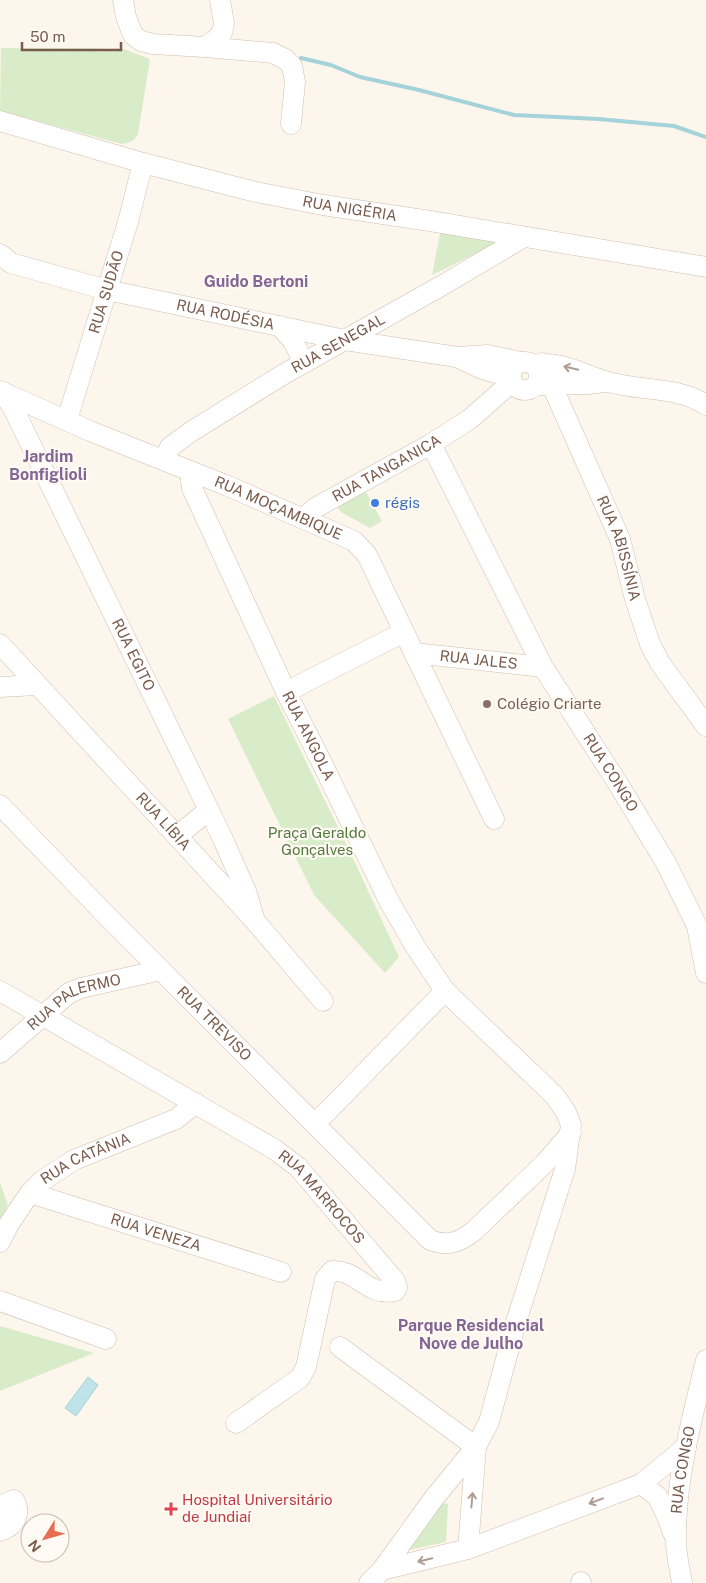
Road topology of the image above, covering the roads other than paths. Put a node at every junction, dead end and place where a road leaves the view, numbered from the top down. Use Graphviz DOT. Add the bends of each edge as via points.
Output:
graph roads {
  1 [pos="123,0"];
  2 [pos="220,0"];
  3 [pos="205,47"];
  4 [pos="0,121"];
  5 [pos="291,124"];
  6 [pos="142,164"];
  7 [pos="524,237"];
  8 [pos="0,254"];
  9 [pos="706,267"];
  10 [pos="108,290"];
  11 [pos="389,315"];
  12 [pos="280,326"];
  13 [pos="345,340"];
  14 [pos="407,350"];
  15 [pos="304,363"];
  16 [pos="528,376"];
  17 [pos="2,392"];
  18 [pos="706,405"];
  19 [pos="68,420"];
  20 [pos="432,444"];
  21 [pos="164,460"];
  22 [pos="190,472"];
  23 [pos="303,519"];
  24 [pos="404,632"];
  25 [pos="0,644"];
  26 [pos="414,653"];
  27 [pos="543,667"];
  28 [pos="37,685"];
  29 [pos="0,687"];
  30 [pos="286,692"];
  31 [pos="706,726"];
  32 [pos="0,805"];
  33 [pos="209,810"];
  34 [pos="494,819"];
  35 [pos="177,836"];
  36 [pos="255,921"];
  37 [pos="701,932"];
  38 [pos="161,970"];
  39 [pos="706,974"];
  40 [pos="0,991"];
  41 [pos="445,991"];
  42 [pos="324,1001"];
  43 [pos="42,1015"];
  44 [pos="0,1053"];
  45 [pos="196,1103"];
  46 [pos="315,1124"];
  47 [pos="571,1133"];
  48 [pos="30,1193"];
  49 [pos="0,1242"];
  50 [pos="281,1272"];
  51 [pos="0,1301"];
  52 [pos="106,1339"];
  53 [pos="340,1347"];
  54 [pos="706,1360"];
  55 [pos="236,1422"];
  56 [pos="476,1447"];
  57 [pos="686,1447"];
  58 [pos="641,1484"];
  59 [pos="0,1511"];
  60 [pos="0,1531"];
  61 [pos="676,1543"];
  62 [pos="468,1549"];
  63 [pos="376,1576"];
  64 [pos="682,1583"];
  1 -- 3 [label="street" via="133,35 141,41"];
  2 -- 3 [label="street" via="224,23 222,33"];
  3 -- 5 [label="street" via="273,53 285,59 292,66 295,82"];
  4 -- 6 [label="street, RUA NIGÉRIA"];
  6 -- 7 [label="street, RUA NIGÉRIA" via="266,194"];
  6 -- 10 [label="street, RUA SUDÃO"];
  7 -- 9 [label="street, RUA NIGÉRIA"];
  7 -- 11 [label="street, RUA SENEGAL"];
  8 -- 10 [label="street, RUA RODÉSIA" via="11,262"];
  10 -- 12 [label="street, RUA RODÉSIA"];
  10 -- 19 [label="street, RUA SUDÃO"];
  11 -- 13 [label="street, RUA SENEGAL"];
  11 -- 14 [label="street" via="394,334"];
  12 -- 13 [label="street, RUA RODÉSIA"];
  12 -- 15 [label="street" via="293,341"];
  13 -- 14 [label="street, RUA RODÉSIA"];
  13 -- 15 [label="street, RUA SENEGAL"];
  14 -- 16 [label="street, RUA RODÉSIA" via="457,357 482,369"];
  15 -- 21 [label="street, RUA SENEGAL" via="192,431 170,448"];
  16 -- 18 [label="street, RUA RODÉSIA" via="574,368 606,381 678,392"];
  16 -- 20 [label="street, RUA TANGANICA"];
  16 -- 31 [label="street, RUA ABISSÍNIA" via="620,539 635,599 660,664"];
  17 -- 19 [label="street, RUA MOÇAMBIQUE"];
  17 -- 33 [label="street, RUA EGITO"];
  19 -- 21 [label="street, RUA MOÇAMBIQUE"];
  20 -- 23 [label="street, RUA TANGANICA" via="315,508"];
  20 -- 27 [label="street, RUA CONGO"];
  21 -- 22 [label="street, RUA MOÇAMBIQUE"];
  22 -- 23 [label="street, RUA MOÇAMBIQUE"];
  22 -- 30 [label="street, RUA ANGOLA" via="192,488"];
  23 -- 24 [label="street, RUA MOÇAMBIQUE" via="354,542 367,556"];
  24 -- 26 [label="street, RUA MOÇAMBIQUE"];
  24 -- 30 [label="street"];
  25 -- 28 [label="street, RUA LÍBIA"];
  26 -- 27 [label="street, RUA JALES"];
  26 -- 34 [label="street, RUA MOÇAMBIQUE"];
  27 -- 37 [label="street, RUA CONGO" via="666,864"];
  28 -- 29 [label="street"];
  28 -- 35 [label="street, RUA LÍBIA"];
  30 -- 41 [label="street, RUA ANGOLA" via="389,901"];
  32 -- 38 [label="street, RUA TREVISO"];
  33 -- 35 [label="street"];
  33 -- 36 [label="street, RUA EGITO" via="246,891"];
  35 -- 36 [label="street, RUA LÍBIA"];
  36 -- 42 [label="street, RUA LÍBIA"];
  37 -- 39 [label="street, RUA CONGO"];
  38 -- 43 [label="street, RUA PALERMO" via="81,988 68,993"];
  38 -- 46 [label="street, RUA TREVISO"];
  40 -- 43 [label="street, RUA MARROCOS"];
  41 -- 46 [label="street"];
  41 -- 47 [label="street, RUA ANGOLA" via="555,1096 566,1112"];
  43 -- 44 [label="street, RUA PALERMO"];
  43 -- 45 [label="street, RUA MARROCOS"];
  45 -- 48 [label="street, RUA CATÂNIA" via="176,1119 74,1160 43,1180"];
  45 -- 55 [label="street, RUA MARROCOS" via="298,1167 395,1280 397,1287 395,1291 380,1293 341,1270 332,1271 325,1279 306,1367 300,1378"];
  46 -- 47 [label="street, RUA TREVISO" via="430,1240 441,1244 462,1241 474,1231 545,1163"];
  47 -- 56 [label="street" via="565,1169 516,1322 489,1422"];
  48 -- 49 [label="street, RUA CATÂNIA" via="8,1224"];
  48 -- 50 [label="street, RUA VENEZA"];
  51 -- 52 [label="street"];
  53 -- 56 [label="street"];
  54 -- 57 [label="street, RUA CONGO"];
  62 -- 56 [label="street, one-way"];
  56 -- 63 [label="street"];
  57 -- 58 [label="street"];
  57 -- 61 [label="street, RUA CONGO"];
  58 -- 61 [label="street" via="657,1496"];
  58 -- 62 [label="street, one-way"];
  59 -- 60 [label="street" via="10,1500 14,1500 18,1511 16,1519 7,1529"];
  61 -- 64 [label="street, RUA CONGO"];
  62 -- 63 [label="street, one-way"];
}
